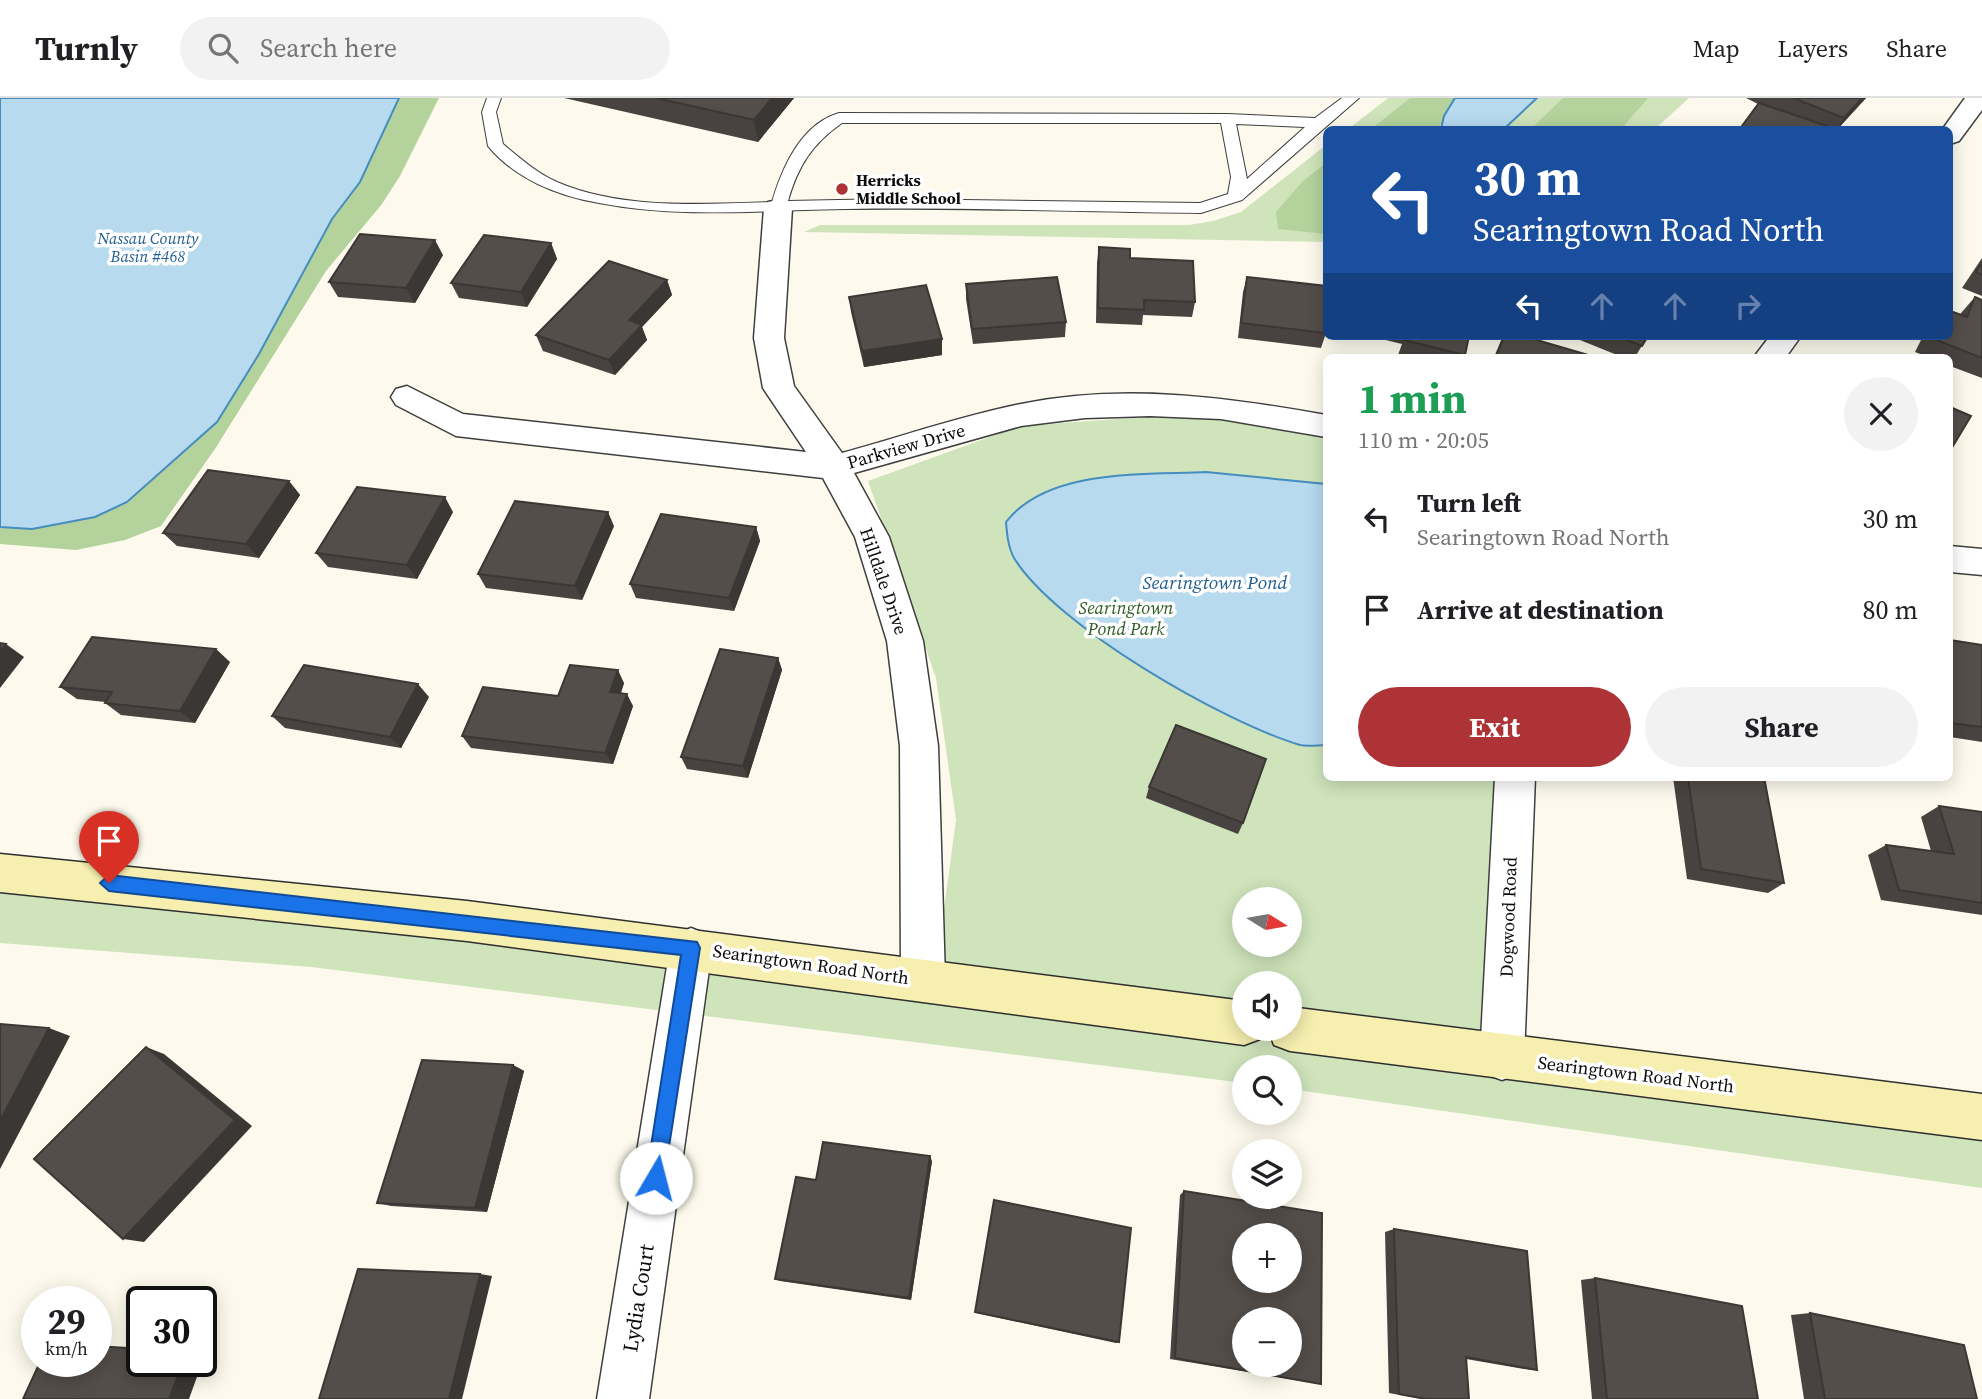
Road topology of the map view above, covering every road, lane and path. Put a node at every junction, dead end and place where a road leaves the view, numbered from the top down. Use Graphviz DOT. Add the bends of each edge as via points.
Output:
graph roads {
  1 [pos="494,98"];
  2 [pos="1352,98"];
  3 [pos="1978,98"];
  4 [pos="1228,119"];
  5 [pos="1318,123"];
  6 [pos="1964,129"];
  7 [pos="1236,197"];
  8 [pos="778,208"];
  9 [pos="1783,340"];
  10 [pos="1771,354"];
  11 [pos="407,397"];
  12 [pos="1323,425"];
  13 [pos="834,467"];
  14 [pos="1953,559"];
  15 [pos="1982,562"];
  16 [pos="1515,781"];
  17 [pos="0,873"];
  18 [pos="691,948"];
  19 [pos="923,979"];
  20 [pos="1232,1021"];
  21 [pos="1302,1031"];
  22 [pos="1502,1058"];
  23 [pos="1982,1117"];
  24 [pos="623,1399"];
  1 -- 8 [label="lane" via="489,112 496,146 560,189 625,204"];
  2 -- 5 [label="lane"];
  3 -- 6 [label="street"];
  4 -- 5 [label="lane"];
  4 -- 7 [label="lane" via="1238,177"];
  4 -- 8 [label="lane" via="839,118 808,139 788,174"];
  5 -- 7 [label="lane"];
  7 -- 8 [label="lane" via="1201,208 845,204"];
  8 -- 13 [label="street, Hilldale Drive" via="769,338 779,388"];
  9 -- 10 [label="street"];
  11 -- 13 [label="street, Parkview Drive" via="456,425"];
  12 -- 13 [label="street, Parkview Drive" via="1222,408 1085,407 1021,415"];
  13 -- 19 [label="street, Hilldale Drive" via="872,537 905,640 919,746"];
  14 -- 15 [label="street"];
  16 -- 22 [label="street, Dogwood Road"];
  17 -- 18 [label="main road, Searingtown Road North" via="163,887"];
  18 -- 19 [label="main road, Searingtown Road North"];
  18 -- 24 [label="street, Lydia Court"];
  19 -- 20 [label="main road, Searingtown Road North"];
  21 -- 22 [label="main road, Searingtown Road North"];
  22 -- 23 [label="main road, Searingtown Road North"];
}
